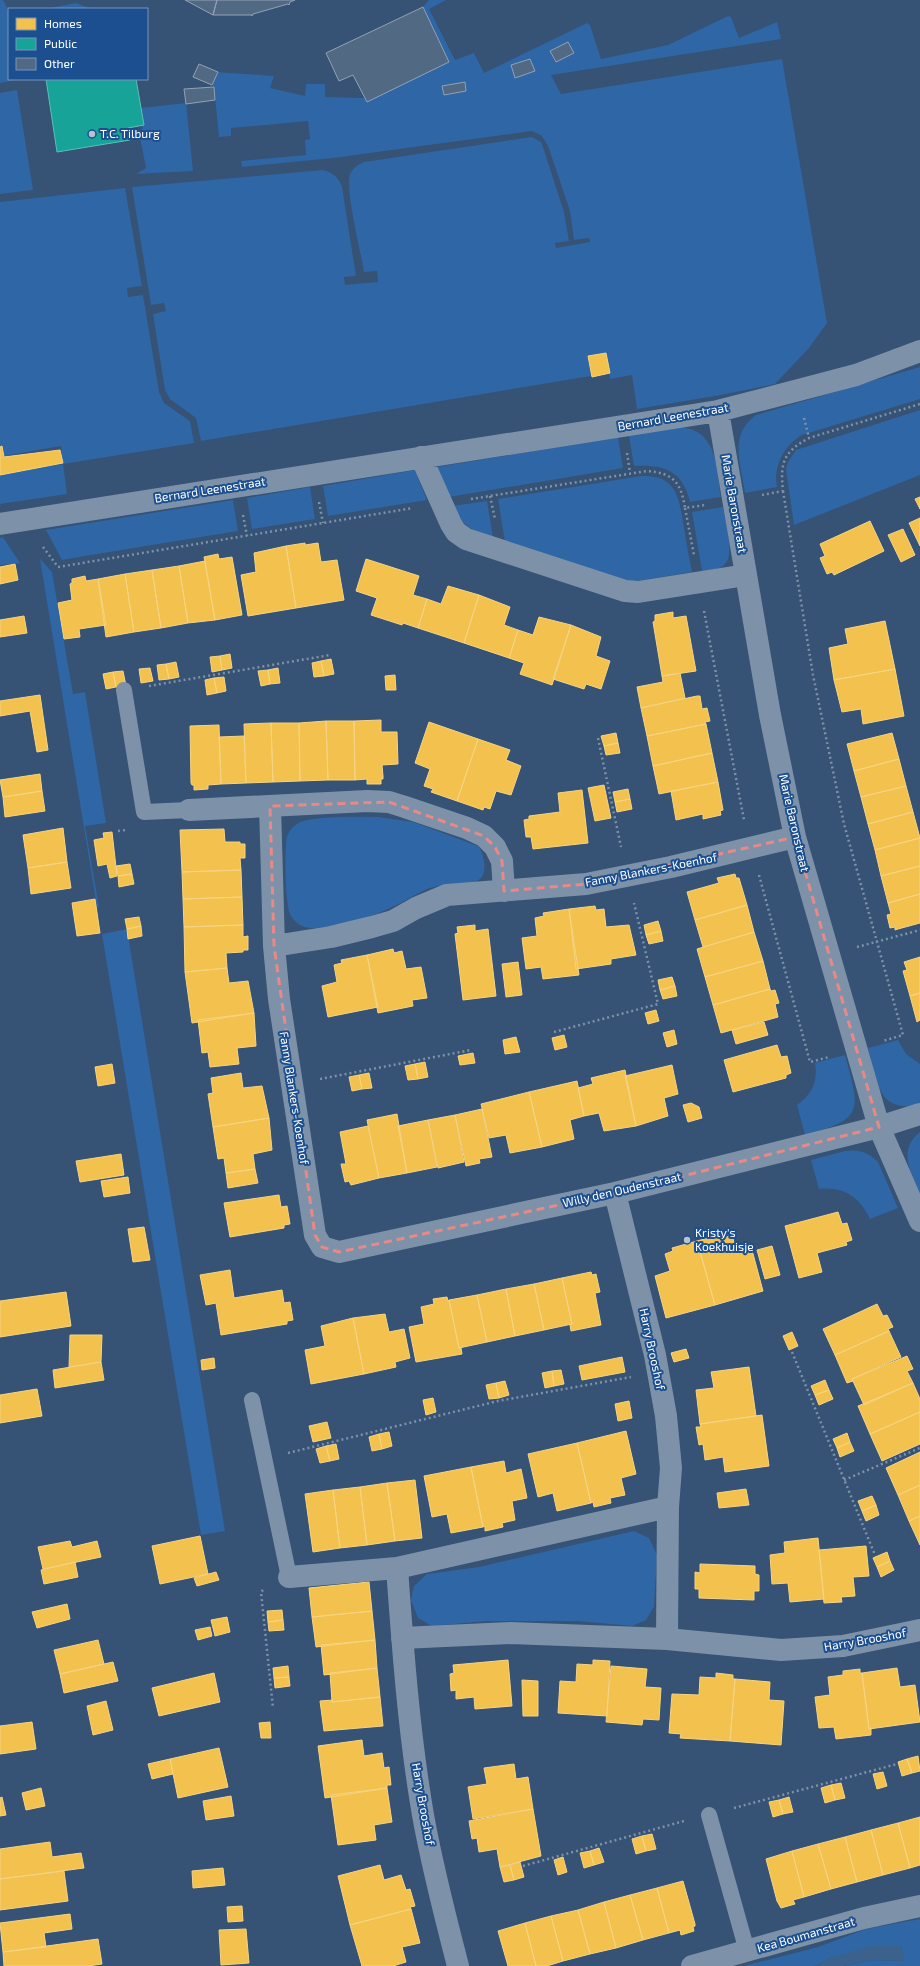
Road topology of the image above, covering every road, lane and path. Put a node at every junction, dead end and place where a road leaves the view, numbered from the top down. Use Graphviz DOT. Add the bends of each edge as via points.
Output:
graph roads {
  1 [pos="920,351"];
  2 [pos="920,404"];
  3 [pos="718,411"];
  4 [pos="421,456"];
  5 [pos="733,500"];
  6 [pos="442,503"];
  7 [pos="36,518"];
  8 [pos="0,524"];
  9 [pos="746,575"];
  10 [pos="330,655"];
  11 [pos="124,690"];
  12 [pos="598,738"];
  13 [pos="270,806"];
  14 [pos="189,810"];
  15 [pos="795,837"];
  16 [pos="627,875"];
  17 [pos="504,891"];
  18 [pos="920,930"];
  19 [pos="274,946"];
  20 [pos="829,955"];
  21 [pos="554,1032"];
  22 [pos="471,1050"];
  23 [pos="292,1085"];
  24 [pos="920,1114"];
  25 [pos="879,1127"];
  26 [pos="615,1193"];
  27 [pos="920,1221"];
  28 [pos="322,1247"];
  29 [pos="792,1352"];
  30 [pos="658,1372"];
  31 [pos="252,1400"];
  32 [pos="920,1448"];
  33 [pos="264,1459"];
  34 [pos="844,1480"];
  35 [pos="668,1507"];
  36 [pos="875,1555"];
  37 [pos="397,1568"];
  38 [pos="289,1578"];
  39 [pos="920,1630"];
  40 [pos="402,1638"];
  41 [pos="667,1639"];
  42 [pos="273,1708"];
  43 [pos="709,1814"];
  44 [pos="920,1906"];
  45 [pos="747,1952"];
  46 [pos="458,1966"];
  47 [pos="692,1966"];
  1 -- 3 [label="street, Bernard Leenestraat" via="856,375"];
  2 -- 5 [label="path" via="809,438 795,446 787,456 782,467 783,491"];
  3 -- 4 [label="street, Bernard Leenestraat"];
  3 -- 5 [label="street, Marie Baronstraat"];
  4 -- 6 [label="street"];
  4 -- 7 [label="street, Bernard Leenestraat"];
  5 -- 6 [label="path" via="685,508 683,492 674,478 647,470"];
  5 -- 9 [label="street, Marie Baronstraat"];
  6 -- 7 [label="path" via="58,567 40,544"];
  6 -- 9 [label="street" via="456,532 466,539 625,591 638,592"];
  7 -- 8 [label="street, Bernard Leenestraat"];
  9 -- 15 [label="street, Marie Baronstraat" via="770,715"];
  10 -- 11 [label="path"];
  11 -- 14 [label="lane" via="144,812"];
  12 -- 16 [label="path"];
  13 -- 14 [label="street"];
  13 -- 17 [label="street" via="389,802 467,828 484,836 495,847 502,861"];
  13 -- 19 [label="street, Fanny Blankers-Koenhof"];
  15 -- 16 [label="street, Fanny Blankers-Koenhof" via="735,853"];
  15 -- 20 [label="street, Marie Baronstraat"];
  16 -- 17 [label="street, Fanny Blankers-Koenhof" via="586,884"];
  16 -- 21 [label="path" via="658,1004"];
  17 -- 19 [label="street, Fanny Blankers-Koenhof" via="447,895 393,921 331,937"];
  18 -- 20 [label="path"];
  19 -- 23 [label="street, Fanny Blankers-Koenhof"];
  20 -- 25 [label="street, Marie Baronstraat"];
  22 -- 23 [label="path"];
  23 -- 28 [label="street, Fanny Blankers-Koenhof" via="315,1235"];
  24 -- 25 [label="street, Willy den Oudenstraat"];
  25 -- 26 [label="street, Willy den Oudenstraat"];
  25 -- 27 [label="street, Marie Baronstraat"];
  26 -- 28 [label="street, Willy den Oudenstraat" via="339,1252"];
  26 -- 30 [label="street, Harry Brooshof"];
  29 -- 34 [label="path"];
  30 -- 33 [label="path" via="498,1401"];
  30 -- 35 [label="street, Harry Brooshof" via="666,1416 671,1468"];
  31 -- 33 [label="lane"];
  32 -- 34 [label="path"];
  33 -- 38 [label="lane"];
  34 -- 36 [label="path"];
  35 -- 37 [label="street"];
  35 -- 41 [label="street, Harry Brooshof"];
  37 -- 38 [label="street"];
  37 -- 40 [label="street, Harry Brooshof"];
  38 -- 42 [label="path" via="261,1592"];
  39 -- 41 [label="street, Harry Brooshof" via="843,1646 781,1650"];
  40 -- 41 [label="street, Harry Brooshof" via="511,1633"];
  40 -- 46 [label="street, Harry Brooshof" via="410,1725 423,1816"];
  43 -- 45 [label="lane"];
  44 -- 45 [label="street, Kea Boumanstraat" via="864,1918"];
  45 -- 47 [label="street, Kea Boumanstraat"];
}
